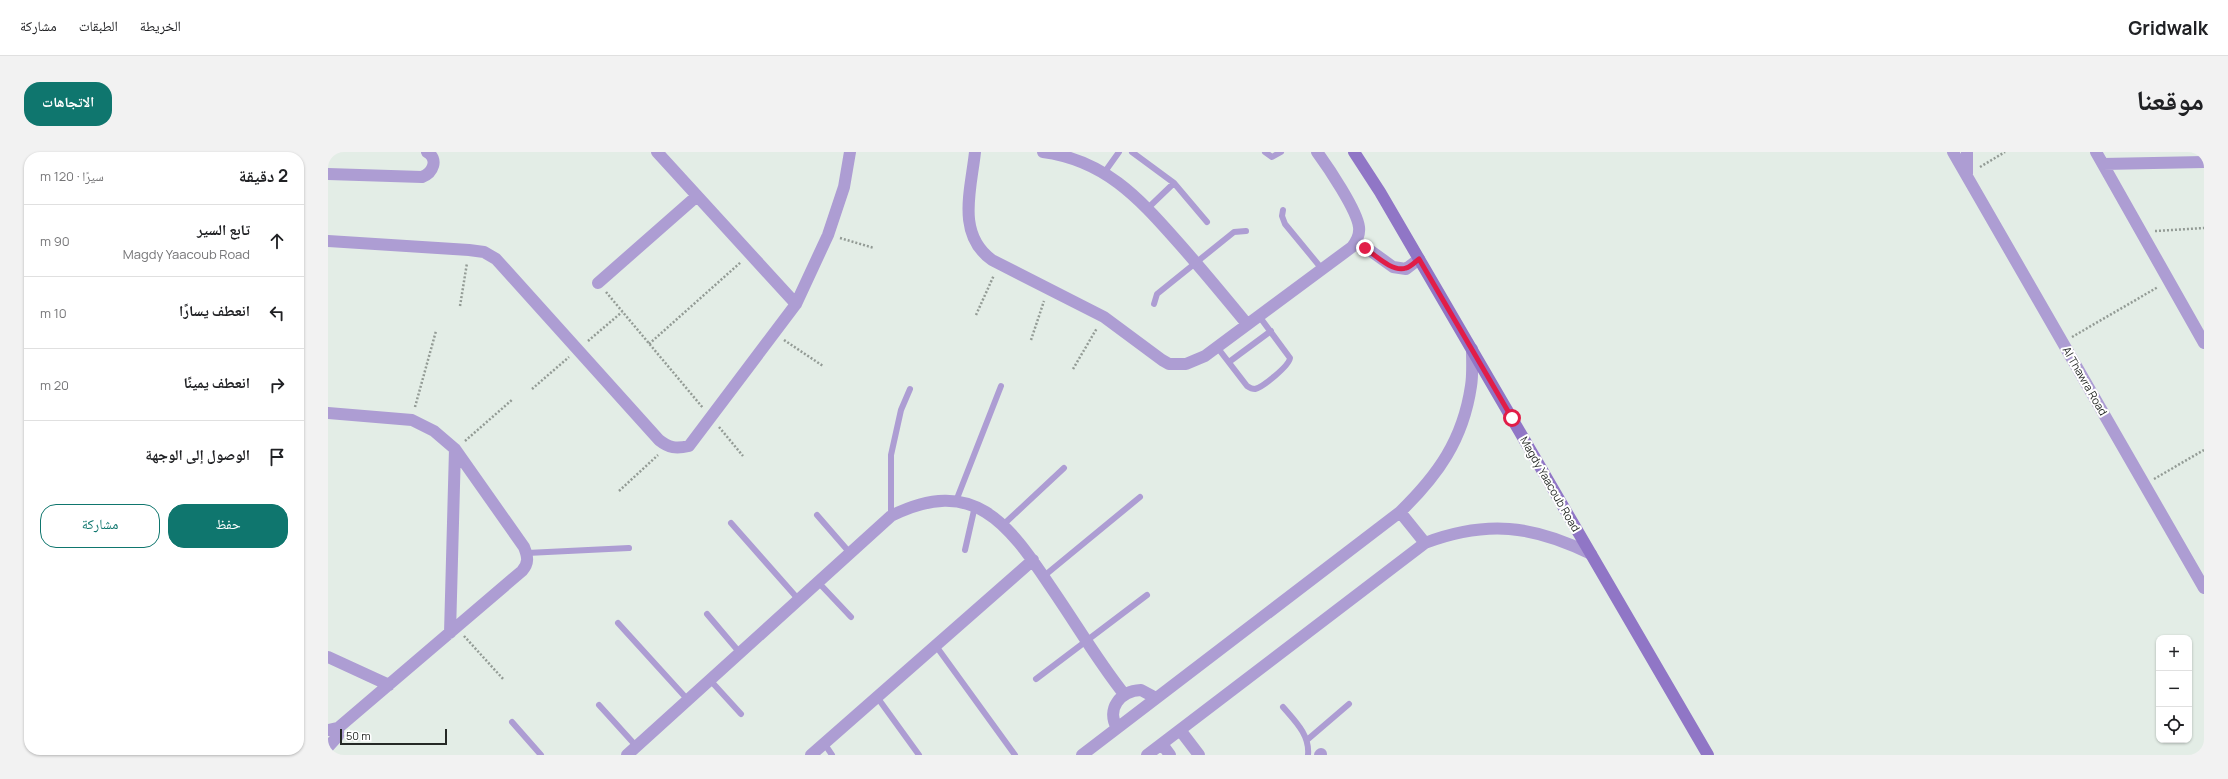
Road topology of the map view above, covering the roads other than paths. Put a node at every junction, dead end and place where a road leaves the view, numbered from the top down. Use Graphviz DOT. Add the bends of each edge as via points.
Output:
graph roads {
  1 [pos="427,152"];
  2 [pos="657,152"];
  3 [pos="850,152"];
  4 [pos="975,152"];
  5 [pos="1043,152"];
  6 [pos="1119,152"];
  7 [pos="1132,152"];
  8 [pos="1265,152"];
  9 [pos="1281,152"];
  10 [pos="1317,152"];
  11 [pos="1354,152"];
  12 [pos="1953,152"];
  13 [pos="1967,152"];
  14 [pos="2096,152"];
  15 [pos="2204,162"];
  16 [pos="2103,164"];
  17 [pos="1104,173"];
  18 [pos="328,174"];
  19 [pos="1967,174"];
  20 [pos="1174,182"];
  21 [pos="697,196"];
  22 [pos="1148,208"];
  23 [pos="1283,210"];
  24 [pos="1207,222"];
  25 [pos="1246,231"];
  26 [pos="328,241"];
  27 [pos="1357,241"];
  28 [pos="1419,259"];
  29 [pos="1196,263"];
  30 [pos="1322,270"];
  31 [pos="598,283"];
  32 [pos="796,304"];
  33 [pos="1154,304"];
  34 [pos="1259,316"];
  35 [pos="1247,324"];
  36 [pos="1271,331"];
  37 [pos="2204,343"];
  38 [pos="1217,346"];
  39 [pos="1472,349"];
  40 [pos="1229,362"];
  41 [pos="1001,386"];
  42 [pos="910,389"];
  43 [pos="328,412"];
  44 [pos="455,450"];
  45 [pos="1064,468"];
  46 [pos="1140,497"];
  47 [pos="956,501"];
  48 [pos="975,506"];
  49 [pos="1400,512"];
  50 [pos="817,515"];
  51 [pos="892,516"];
  52 [pos="731,523"];
  53 [pos="1004,524"];
  54 [pos="1425,543"];
  55 [pos="629,548"];
  56 [pos="965,550"];
  57 [pos="526,552"];
  58 [pos="850,553"];
  59 [pos="1591,554"];
  60 [pos="1033,560"];
  61 [pos="1044,576"];
  62 [pos="818,582"];
  63 [pos="2204,588"];
  64 [pos="1148,595"];
  65 [pos="799,600"];
  66 [pos="707,614"];
  67 [pos="851,617"];
  68 [pos="618,623"];
  69 [pos="453,630"];
  70 [pos="1087,640"];
  71 [pos="936,646"];
  72 [pos="740,653"];
  73 [pos="328,657"];
  74 [pos="1036,679"];
  75 [pos="710,680"];
  76 [pos="389,685"];
  77 [pos="1124,694"];
  78 [pos="876,697"];
  79 [pos="1156,698"];
  80 [pos="688,700"];
  81 [pos="1349,704"];
  82 [pos="599,705"];
  83 [pos="1283,707"];
  84 [pos="741,714"];
  85 [pos="512,722"];
  86 [pos="1117,728"];
  87 [pos="333,729"];
  88 [pos="1180,730"];
  89 [pos="1308,740"];
  90 [pos="824,743"];
  91 [pos="1162,744"];
  92 [pos="328,747"];
  93 [pos="636,747"];
  94 [pos="542,755"];
  95 [pos="627,755"];
  96 [pos="811,755"];
  97 [pos="832,755"];
  98 [pos="919,755"];
  99 [pos="1015,755"];
  100 [pos="1082,755"];
  101 [pos="1147,755"];
  102 [pos="1170,755"];
  103 [pos="1199,755"];
  104 [pos="1308,755"];
  105 [pos="1708,755"];
  1 -- 18 [label="street" via="434,165 428,175 422,177"];
  2 -- 21 [label="street"];
  3 -- 32 [label="street" via="844,187 828,235"];
  4 -- 38 [label="street" via="969,227 979,249 992,260 1104,317 1169,364 1194,362"];
  5 -- 17 [label="street" via="1077,160"];
  6 -- 17 [label="lane"];
  7 -- 20 [label="lane"];
  8 -- 9 [label="lane" via="1272,157"];
  10 -- 27 [label="street" via="1358,220"];
  11 -- 28 [label="street, Magdy Yaacoub Road"];
  12 -- 19 [label="street, Al Thawra Road"];
  13 -- 19 [label="street, Al Thawra Road"];
  14 -- 16 [label="street"];
  15 -- 16 [label="street"];
  16 -- 37 [label="street"];
  17 -- 22 [label="street" via="1134,194"];
  19 -- 63 [label="street, Al Thawra Road"];
  20 -- 22 [label="lane"];
  20 -- 24 [label="lane"];
  21 -- 31 [label="street"];
  21 -- 32 [label="street"];
  22 -- 29 [label="street"];
  23 -- 30 [label="lane" via="1285,224"];
  25 -- 29 [label="lane" via="1234,232"];
  26 -- 32 [label="street" via="469,250 484,252 496,259 659,440 667,446 678,448 688,446"];
  27 -- 28 [label="street" via="1393,267 1406,268"];
  27 -- 30 [label="street"];
  28 -- 39 [label="street, Magdy Yaacoub Road"];
  29 -- 33 [label="lane" via="1157,294"];
  29 -- 35 [label="street"];
  30 -- 34 [label="street"];
  34 -- 35 [label="street"];
  34 -- 36 [label="lane"];
  35 -- 38 [label="street"];
  36 -- 40 [label="lane"];
  36 -- 40 [label="lane" via="1288,354 1289,362 1258,388 1247,386"];
  38 -- 40 [label="lane"];
  39 -- 49 [label="street" via="1471,386 1463,422 1448,456 1427,486"];
  39 -- 59 [label="street, Magdy Yaacoub Road"];
  41 -- 47 [label="lane"];
  42 -- 51 [label="lane" via="899,418 891,455"];
  43 -- 44 [label="street" via="412,420 434,431"];
  44 -- 57 [label="street"];
  44 -- 69 [label="street"];
  45 -- 53 [label="lane"];
  46 -- 61 [label="lane"];
  47 -- 48 [label="street"];
  47 -- 51 [label="street" via="936,500 913,505"];
  48 -- 53 [label="street"];
  48 -- 56 [label="lane"];
  49 -- 54 [label="street"];
  49 -- 79 [label="street"];
  50 -- 58 [label="lane"];
  51 -- 58 [label="street"];
  52 -- 65 [label="lane"];
  53 -- 60 [label="street"];
  54 -- 59 [label="street" via="1471,530 1508,528 1558,538"];
  54 -- 88 [label="street"];
  55 -- 57 [label="lane"];
  57 -- 69 [label="street" via="527,565 522,571"];
  58 -- 62 [label="street"];
  59 -- 105 [label="street, Magdy Yaacoub Road"];
  60 -- 61 [label="street"];
  60 -- 71 [label="street"];
  61 -- 70 [label="street"];
  62 -- 65 [label="street"];
  62 -- 67 [label="lane"];
  64 -- 70 [label="lane"];
  65 -- 72 [label="street"];
  66 -- 72 [label="lane"];
  68 -- 80 [label="lane"];
  69 -- 76 [label="street"];
  70 -- 74 [label="lane"];
  70 -- 77 [label="street"];
  71 -- 78 [label="street"];
  71 -- 99 [label="lane"];
  72 -- 75 [label="street"];
  73 -- 76 [label="street"];
  75 -- 80 [label="street"];
  75 -- 84 [label="lane"];
  76 -- 87 [label="street"];
  77 -- 79 [label="street" via="1141,690"];
  77 -- 86 [label="street" via="1116,702 1113,713"];
  78 -- 90 [label="street"];
  78 -- 98 [label="lane"];
  79 -- 86 [label="street"];
  80 -- 93 [label="street"];
  81 -- 89 [label="lane"];
  82 -- 93 [label="lane"];
  83 -- 89 [label="lane"];
  85 -- 94 [label="lane"];
  86 -- 100 [label="street"];
  87 -- 92 [label="street" via="338,736"];
  88 -- 91 [label="street"];
  88 -- 103 [label="street"];
  89 -- 104 [label="lane"];
  90 -- 96 [label="street"];
  90 -- 97 [label="lane"];
  91 -- 101 [label="street"];
  91 -- 102 [label="street"];
  93 -- 95 [label="street"];
}
